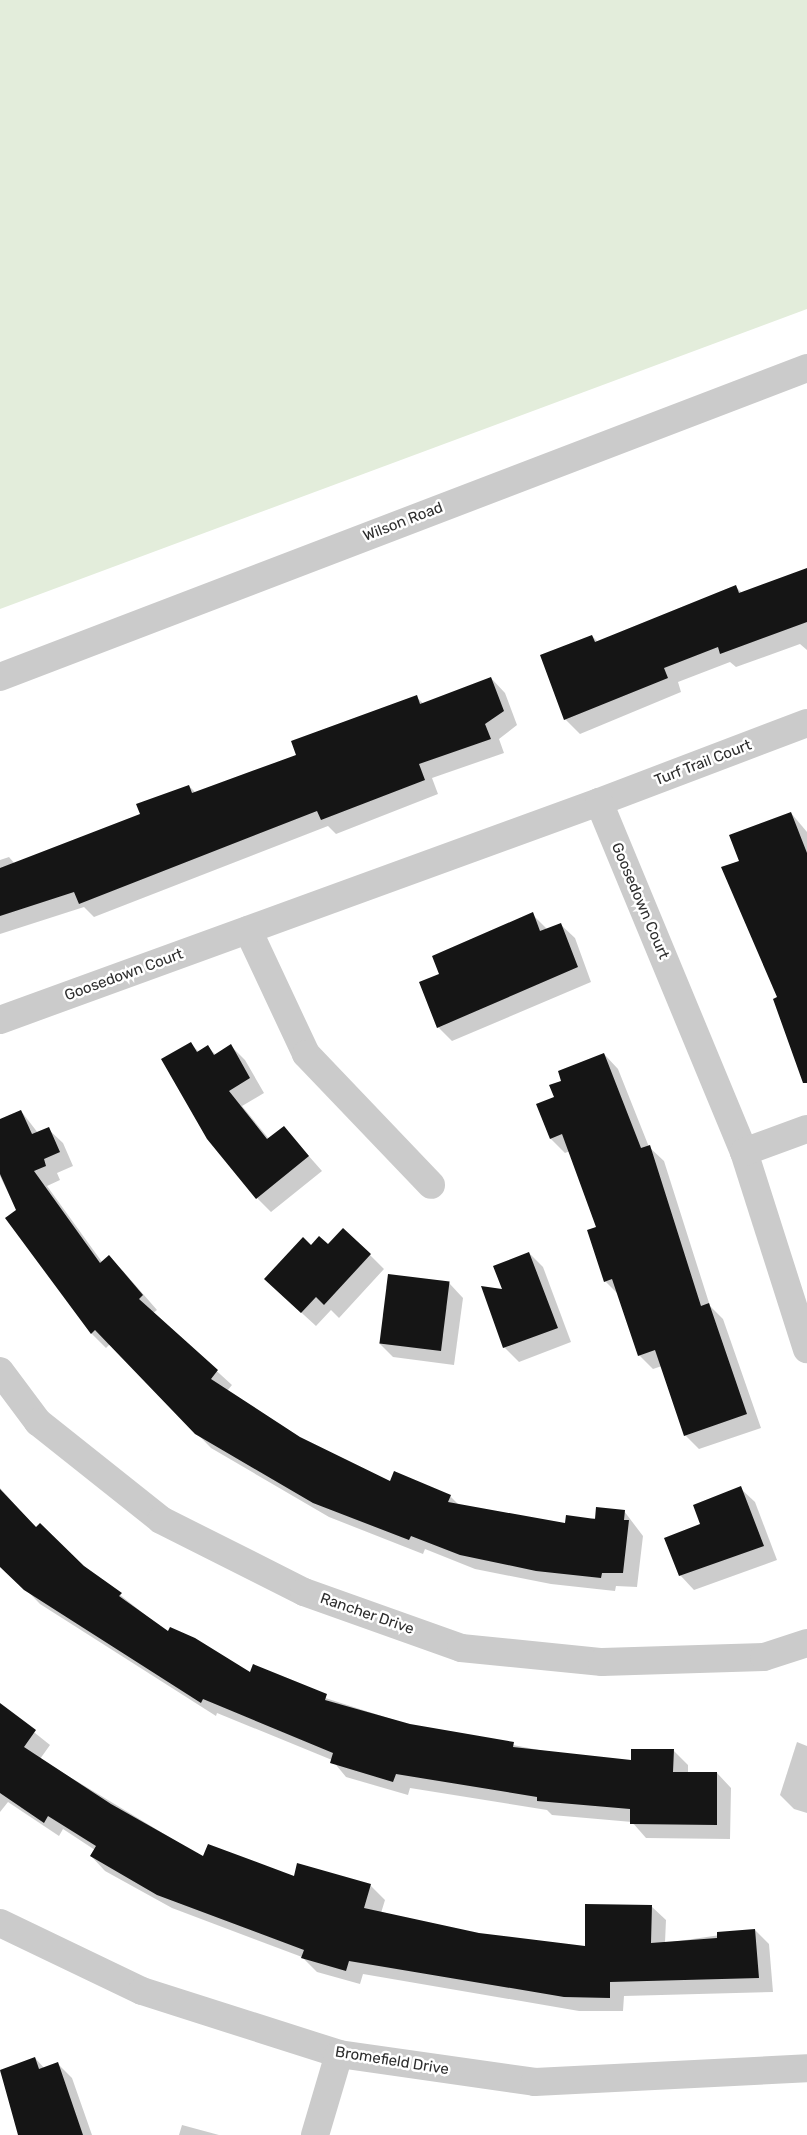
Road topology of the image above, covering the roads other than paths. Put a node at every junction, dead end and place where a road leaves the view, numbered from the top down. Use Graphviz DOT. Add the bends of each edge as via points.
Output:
graph roads {
  1 [pos="807,368"];
  2 [pos="0,677"];
  3 [pos="807,722"];
  4 [pos="599,802"];
  5 [pos="248,930"];
  6 [pos="0,1020"];
  7 [pos="807,1129"];
  8 [pos="744,1152"];
  9 [pos="430,1184"];
  10 [pos="807,1349"];
  11 [pos="0,1371"];
  12 [pos="807,1644"];
  13 [pos="0,1923"];
  14 [pos="339,2054"];
  15 [pos="807,2068"];
  16 [pos="315,2135"];
  1 -- 2 [label="street, Wilson Road"];
  3 -- 4 [label="street, Turf Trail Court"];
  4 -- 5 [label="street, Goosedown Court"];
  4 -- 8 [label="street, Goosedown Court"];
  5 -- 6 [label="street, Goosedown Court"];
  5 -- 9 [label="street" via="306,1054"];
  7 -- 8 [label="street"];
  8 -- 10 [label="street, Goosedown Court"];
  11 -- 12 [label="street, Rancher Drive" via="38,1422 161,1520 304,1592 462,1648 602,1662 764,1656"];
  13 -- 14 [label="street, Bromefield Drive" via="142,1991"];
  14 -- 15 [label="street, Bromefield Drive" via="535,2082"];
  14 -- 16 [label="street"];
}
